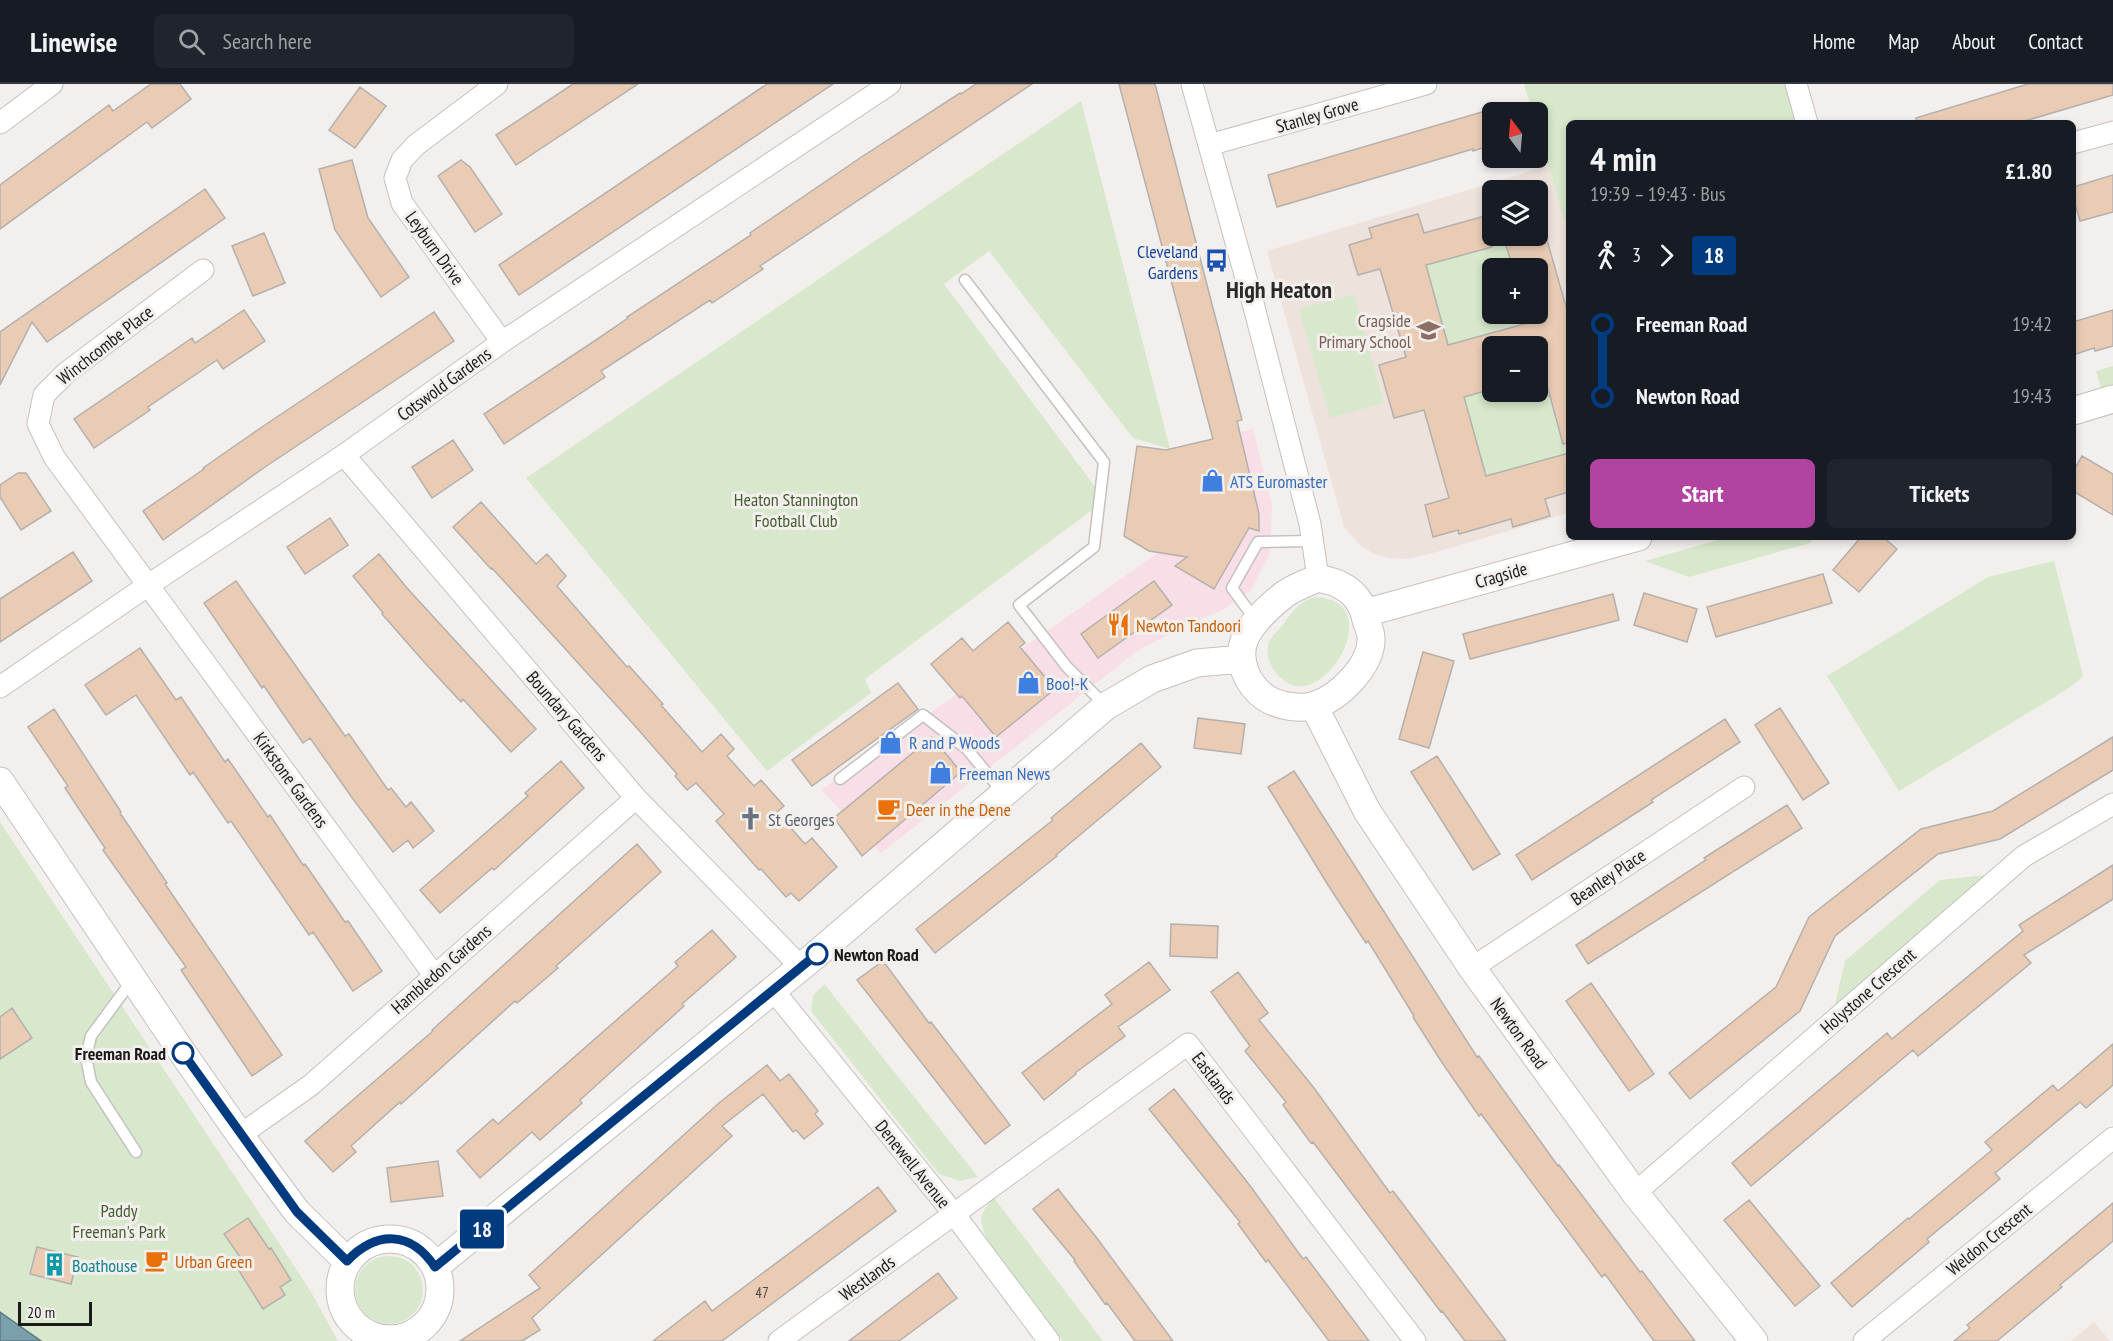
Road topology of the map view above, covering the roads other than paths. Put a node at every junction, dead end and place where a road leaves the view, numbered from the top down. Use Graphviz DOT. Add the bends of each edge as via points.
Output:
graph roads {
  1 [pos="52,84"];
  2 [pos="497,84"];
  3 [pos="890,84"];
  4 [pos="1192,84"];
  5 [pos="1426,84"];
  6 [pos="1796,84"];
  7 [pos="1806,120"];
  8 [pos="0,123"];
  9 [pos="2113,132"];
  10 [pos="2076,142"];
  11 [pos="1209,145"];
  12 [pos="203,270"];
  13 [pos="965,280"];
  14 [pos="502,342"];
  15 [pos="2113,399"];
  16 [pos="2076,410"];
  17 [pos="344,455"];
  18 [pos="1627,540"];
  19 [pos="1312,541"];
  20 [pos="1318,578"];
  21 [pos="147,586"];
  22 [pos="1365,613"];
  23 [pos="1256,621"];
  24 [pos="1242,659"];
  25 [pos="0,687"];
  26 [pos="1106,706"];
  27 [pos="1314,706"];
  28 [pos="840,779"];
  29 [pos="0,781"];
  30 [pos="1744,787"];
  31 [pos="1004,795"];
  32 [pos="636,798"];
  33 [pos="2113,804"];
  34 [pos="801,967"];
  35 [pos="1472,968"];
  36 [pos="434,975"];
  37 [pos="133,979"];
  38 [pos="772,990"];
  39 [pos="240,1135"];
  40 [pos="2113,1138"];
  41 [pos="136,1152"];
  42 [pos="1635,1193"];
  43 [pos="954,1214"];
  44 [pos="347,1261"];
  45 [pos="435,1267"];
  46 [pos="386,1340"];
  47 [pos="779,1341"];
  48 [pos="1049,1341"];
  49 [pos="1415,1341"];
  50 [pos="1754,1341"];
  51 [pos="1864,1341"];
  1 -- 8 [label="street"];
  2 -- 14 [label="street, Leyburn Drive" via="416,145 402,160 395,178 402,203"];
  3 -- 14 [label="street, Cotswold Gardens"];
  4 -- 11 [label="street"];
  5 -- 11 [label="street, Stanley Grove"];
  6 -- 7 [label="street"];
  9 -- 10 [label="street"];
  11 -- 19 [label="street"];
  12 -- 21 [label="street, Winchcombe Place" via="66,373 44,395 38,424 54,457"];
  13 -- 26 [label="lane" via="1104,462 1094,547 1019,605 1067,667"];
  14 -- 17 [label="street, Cotswold Gardens"];
  15 -- 16 [label="street"];
  17 -- 21 [label="street, Cotswold Gardens"];
  17 -- 32 [label="street, Boundary Gardens"];
  18 -- 22 [label="street, Cragside"];
  19 -- 20 [label="street"];
  19 -- 23 [label="lane" via="1258,542 1232,588"];
  20 -- 22 [label="street" via="1340,585 1356,596"];
  20 -- 23 [label="street" via="1286,593"];
  21 -- 25 [label="street, Cotswold Gardens"];
  21 -- 36 [label="street, Kirkstone Gardens"];
  22 -- 27 [label="street" via="1371,638 1367,657 1337,694"];
  23 -- 24 [label="street" via="1245,639"];
  24 -- 26 [label="street" via="1197,663 1152,679"];
  24 -- 27 [label="street" via="1245,673 1268,699 1290,706"];
  26 -- 31 [label="street"];
  27 -- 35 [label="street, Newton Road" via="1366,811"];
  28 -- 31 [label="lane" via="923,715 967,748"];
  29 -- 37 [label="street"];
  30 -- 35 [label="street, Beanley Place"];
  31 -- 34 [label="street"];
  32 -- 34 [label="street, Boundary Gardens"];
  32 -- 36 [label="street, Hambledon Gardens"];
  33 -- 42 [label="street, Holystone Crescent" via="2024,856"];
  34 -- 38 [label="street"];
  35 -- 42 [label="street, Newton Road"];
  36 -- 39 [label="street, Hambledon Gardens" via="310,1085"];
  37 -- 39 [label="street"];
  37 -- 41 [label="lane" via="91,1036 86,1057 91,1082"];
  38 -- 43 [label="street, Denewell Avenue"];
  38 -- 45 [label="street"];
  39 -- 44 [label="street" via="297,1212"];
  40 -- 51 [label="street, Weldon Crescent"];
  42 -- 50 [label="street, Newton Road"];
  43 -- 47 [label="street, Westlands"];
  43 -- 48 [label="street, Denewell Avenue"];
  43 -- 49 [label="street, Eastlands" via="1188,1044"];
  44 -- 45 [label="street" via="370,1242 386,1239 415,1245"];
  44 -- 46 [label="street" via="340,1277 344,1311 354,1325"];
  45 -- 46 [label="street" via="440,1289 435,1311 427,1323 401,1339"];
}
